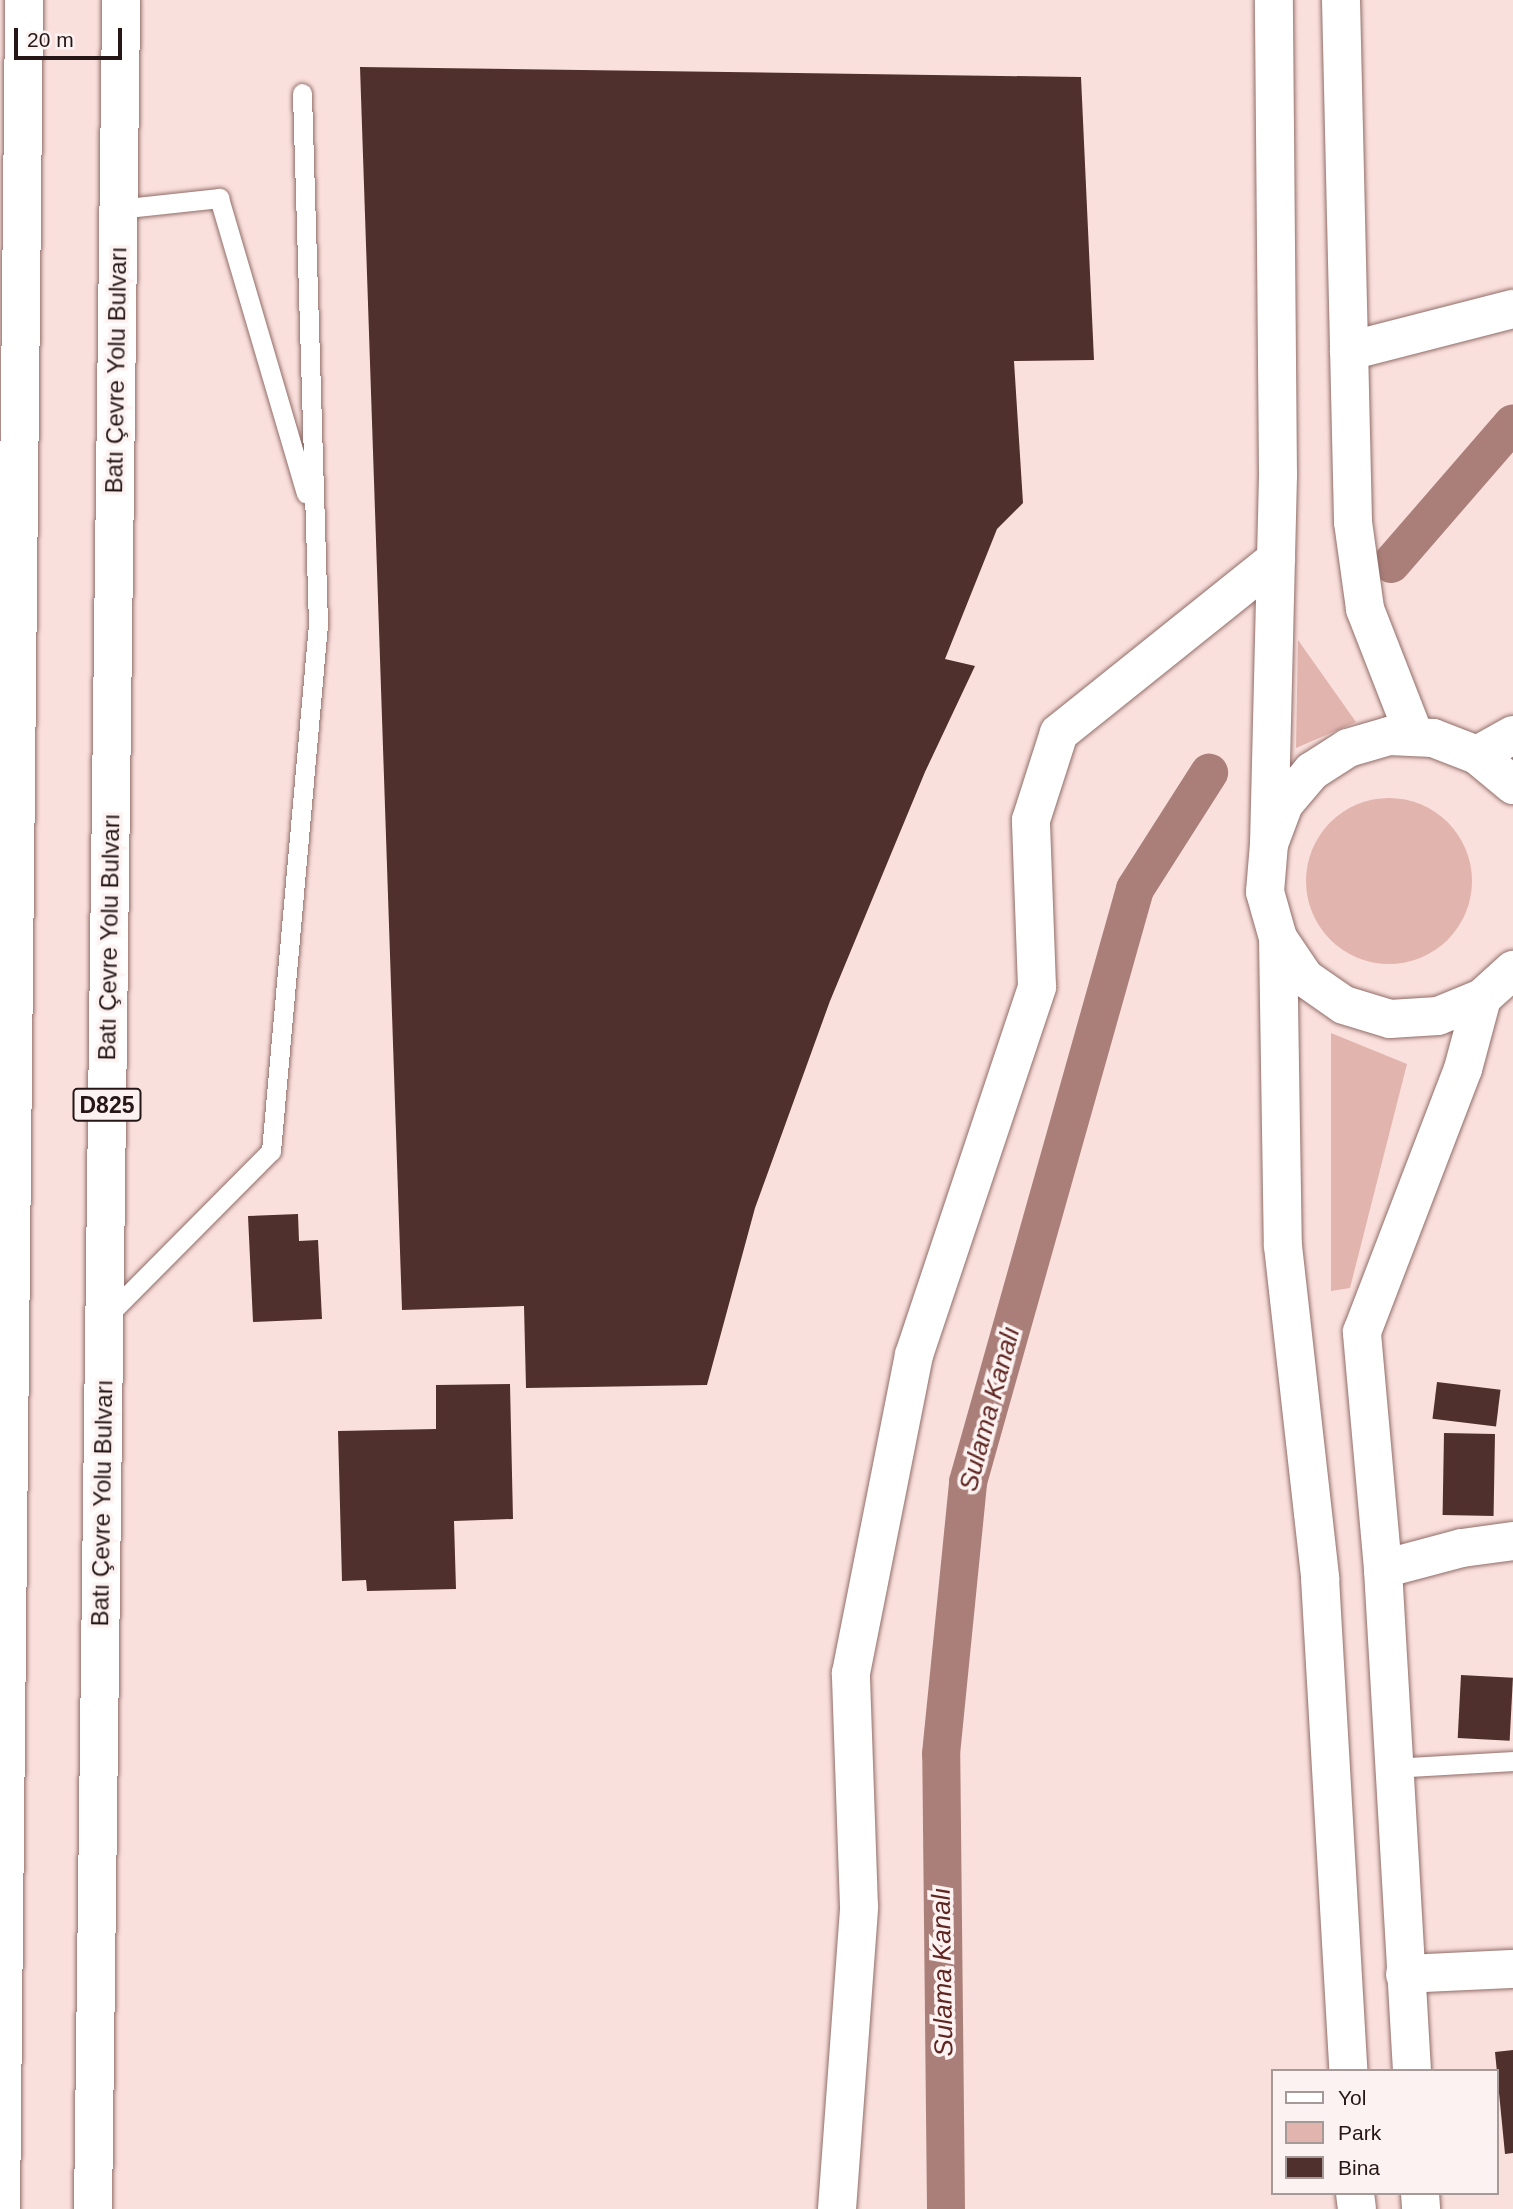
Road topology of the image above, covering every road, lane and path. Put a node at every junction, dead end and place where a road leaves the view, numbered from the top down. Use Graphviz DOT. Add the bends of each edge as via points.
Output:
graph roads {
  1 [pos="24,0"];
  2 [pos="121,0"];
  3 [pos="1274,0"];
  4 [pos="1340,0"];
  5 [pos="302,93"];
  6 [pos="118,209"];
  7 [pos="1513,309"];
  8 [pos="1349,351"];
  9 [pos="314,520"];
  10 [pos="1276,559"];
  11 [pos="1513,735"];
  12 [pos="1415,737"];
  13 [pos="1477,755"];
  14 [pos="1513,785"];
  15 [pos="1269,844"];
  16 [pos="1278,938"];
  17 [pos="1513,970"];
  18 [pos="1482,998"];
  19 [pos="104,1319"];
  20 [pos="1513,1541"];
  21 [pos="4,1547"];
  22 [pos="1383,1569"];
  23 [pos="1513,1761"];
  24 [pos="1392,1768"];
  25 [pos="1513,1969"];
  26 [pos="1405,1974"];
  27 [pos="1348,2069"];
  28 [pos="1412,2069"];
  29 [pos="1,2209"];
  30 [pos="93,2209"];
  31 [pos="837,2209"];
  1 -- 21 [label="main road"];
  2 -- 6 [label="main road, Batı Çevre Yolu Bulvarı / D825"];
  3 -- 10 [label="main road"];
  4 -- 8 [label="main road"];
  5 -- 9 [label="lane"];
  6 -- 9 [label="lane" via="219,198"];
  6 -- 19 [label="main road, Batı Çevre Yolu Bulvarı / D825"];
  7 -- 8 [label="main road"];
  8 -- 12 [label="main road" via="1353,522 1365,608"];
  9 -- 19 [label="lane" via="318,624 271,1151"];
  10 -- 15 [label="main road"];
  10 -- 31 [label="main road" via="1059,733 1031,820 1037,987 914,1355 851,1673 859,1907"];
  11 -- 13 [label="main road"];
  12 -- 13 [label="main road" via="1433,738"];
  12 -- 15 [label="main road" via="1389,736 1348,748 1312,771 1284,804"];
  13 -- 14 [label="main road"];
  15 -- 16 [label="main road" via="1265,892"];
  16 -- 18 [label="main road" via="1305,978 1344,1005 1390,1019 1438,1017"];
  16 -- 27 [label="main road" via="1283,1246 1320,1578"];
  17 -- 18 [label="main road"];
  18 -- 22 [label="main road" via="1464,1069 1362,1332"];
  19 -- 30 [label="main road, Batı Çevre Yolu Bulvarı / D825"];
  20 -- 22 [label="main road" via="1462,1548"];
  21 -- 29 [label="main road"];
  22 -- 24 [label="main road"];
  23 -- 24 [label="lane"];
  24 -- 26 [label="main road"];
  25 -- 26 [label="main road"];
  26 -- 28 [label="main road"];
}
